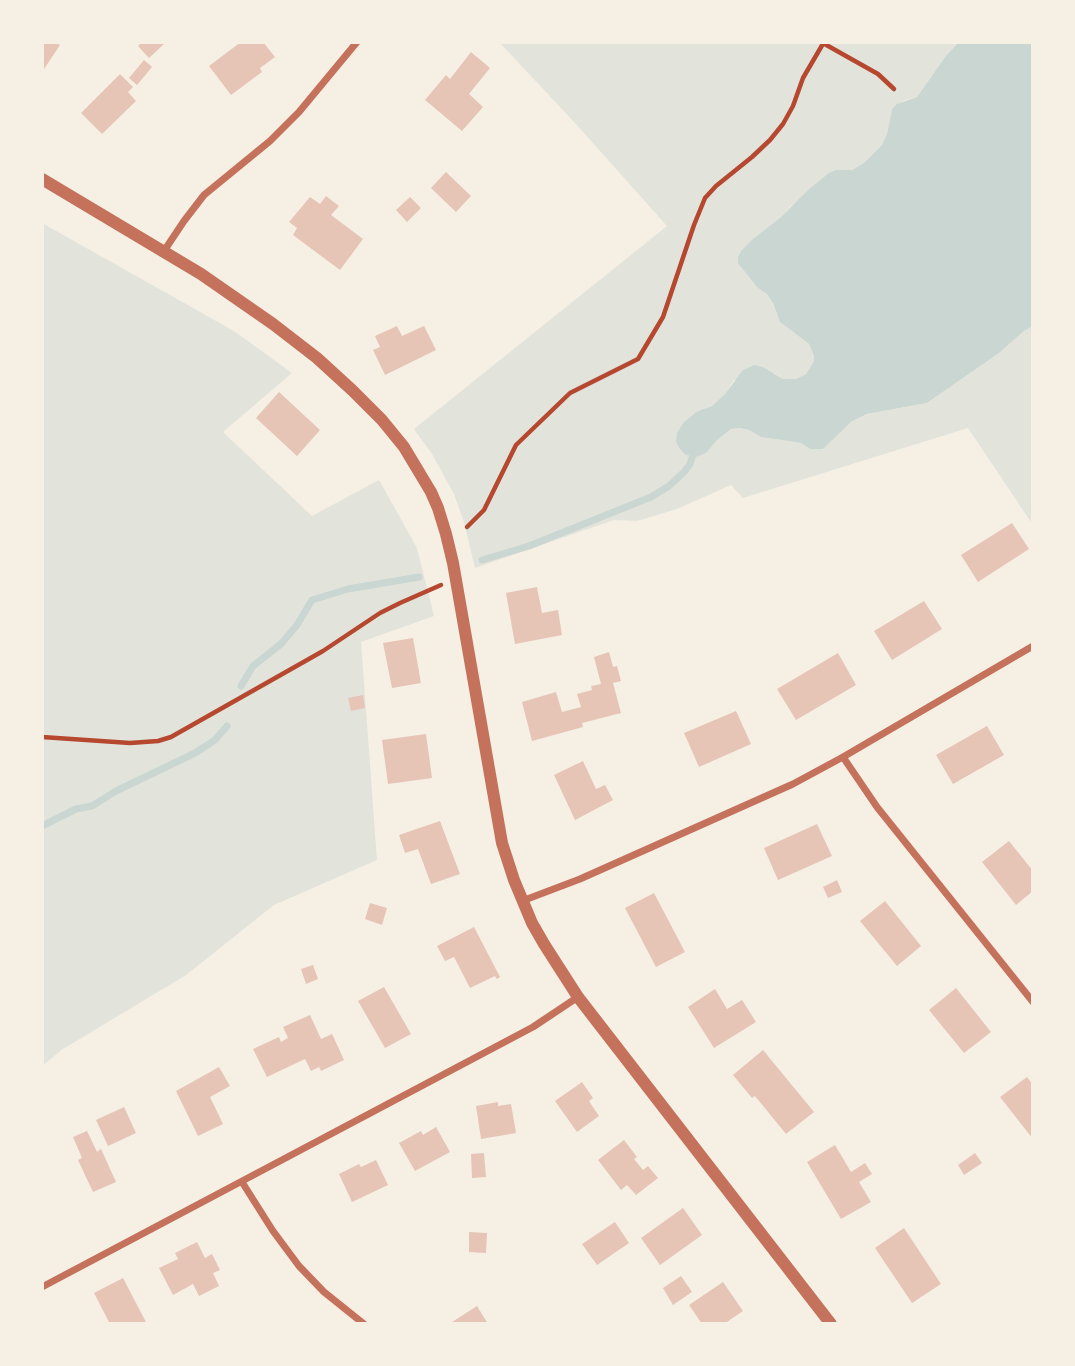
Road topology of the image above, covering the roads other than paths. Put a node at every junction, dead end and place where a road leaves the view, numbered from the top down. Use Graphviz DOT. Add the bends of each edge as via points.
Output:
graph roads {
  1 [pos="357,42"];
  2 [pos="42,179"];
  3 [pos="164,251"];
  4 [pos="1033,646"];
  5 [pos="843,757"];
  6 [pos="522,901"];
  7 [pos="578,997"];
  8 [pos="1033,1002"];
  9 [pos="242,1182"];
  10 [pos="42,1287"];
  11 [pos="365,1324"];
  12 [pos="831,1324"];
  1 -- 3 [label="street" via="299,113 204,195"];
  2 -- 3 [label="street"];
  3 -- 6 [label="street" via="298,342 352,390 414,461 438,508 449,545 502,843"];
  4 -- 5 [label="street"];
  5 -- 6 [label="street" via="793,784"];
  5 -- 8 [label="street" via="877,807"];
  6 -- 7 [label="street"];
  7 -- 9 [label="street" via="533,1027"];
  7 -- 12 [label="street"];
  9 -- 10 [label="street"];
  9 -- 11 [label="street" via="299,1266"];
}
